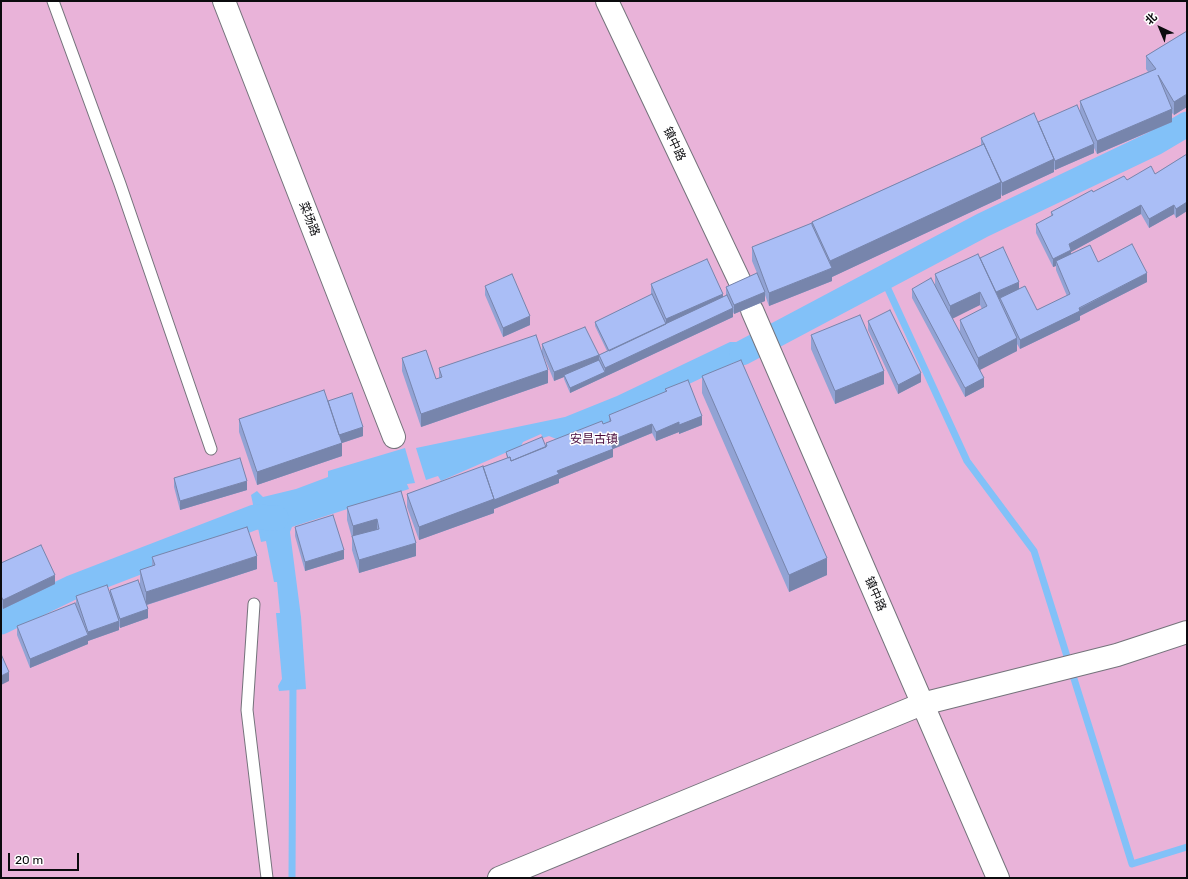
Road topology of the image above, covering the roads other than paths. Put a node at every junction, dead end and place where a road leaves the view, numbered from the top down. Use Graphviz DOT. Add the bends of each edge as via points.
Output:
graph roads {
  1 [pos="53,1"];
  2 [pos="224,1"];
  3 [pos="607,1"];
  4 [pos="742,286"];
  5 [pos="752,310"];
  6 [pos="394,437"];
  7 [pos="211,449"];
  8 [pos="254,604"];
  9 [pos="1187,632"];
  10 [pos="922,704"];
  11 [pos="267,878"];
  12 [pos="499,878"];
  13 [pos="998,878"];
  1 -- 7 [label="lane" via="120,184"];
  2 -- 6 [label="street, 菜场路"];
  3 -- 4 [label="street, 镇中路"];
  5 -- 10 [label="street, 镇中路"];
  8 -- 11 [label="lane" via="247,710"];
  9 -- 10 [label="street" via="1117,655"];
  10 -- 12 [label="street"];
  10 -- 13 [label="street, 镇中路"];
}
